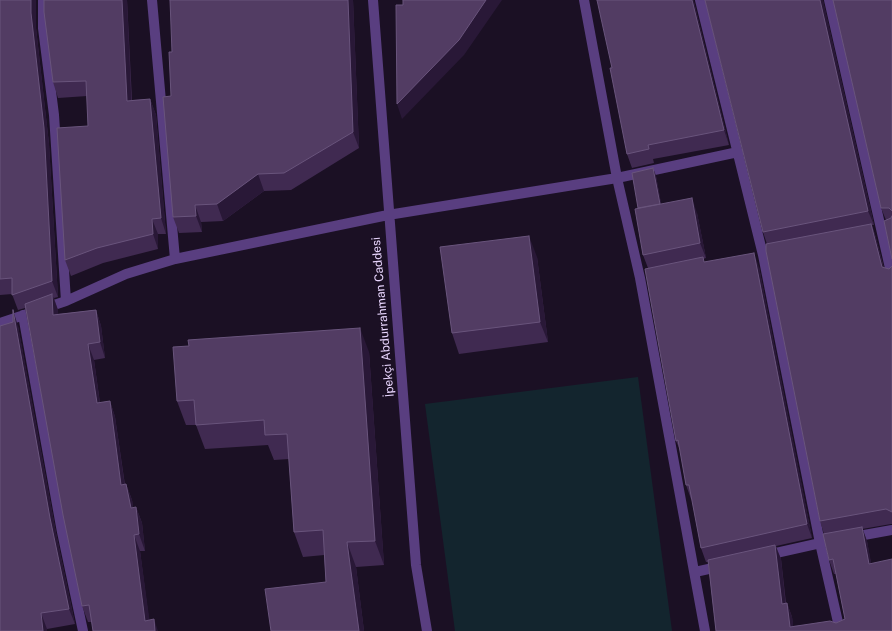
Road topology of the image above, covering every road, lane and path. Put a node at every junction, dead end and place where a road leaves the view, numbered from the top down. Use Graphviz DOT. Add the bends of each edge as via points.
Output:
graph roads {
  1 [pos="43,0"];
  2 [pos="152,0"];
  3 [pos="373,0"];
  4 [pos="584,0"];
  5 [pos="700,0"];
  6 [pos="829,0"];
  7 [pos="738,152"];
  8 [pos="617,178"];
  9 [pos="388,215"];
  10 [pos="892,228"];
  11 [pos="877,230"];
  12 [pos="175,258"];
  13 [pos="892,277"];
  14 [pos="66,301"];
  15 [pos="23,315"];
  16 [pos="0,323"];
  17 [pos="892,530"];
  18 [pos="820,543"];
  19 [pos="753,558"];
  20 [pos="731,564"];
  21 [pos="695,572"];
  22 [pos="83,631"];
  23 [pos="427,631"];
  24 [pos="705,631"];
  25 [pos="840,631"];
  1 -- 14 [label="street" via="43,28 54,115"];
  2 -- 12 [label="street"];
  3 -- 9 [label="street, İpekçi Abdurrahman Caddesi"];
  4 -- 8 [label="street"];
  5 -- 7 [label="street"];
  6 -- 11 [label="street"];
  7 -- 8 [label="street"];
  7 -- 18 [label="street" via="762,255"];
  8 -- 9 [label="street"];
  8 -- 21 [label="street" via="643,278"];
  9 -- 12 [label="street"];
  9 -- 23 [label="street, İpekçi Abdurrahman Caddesi" via="416,566"];
  10 -- 11 [label="street"];
  11 -- 13 [label="street"];
  12 -- 14 [label="street" via="126,274"];
  14 -- 15 [label="street"];
  15 -- 16 [label="street"];
  15 -- 22 [label="street"];
  17 -- 18 [label="street"];
  18 -- 19 [label="street"];
  18 -- 25 [label="street"];
  20 -- 21 [label="street"];
  21 -- 24 [label="street"];
}
